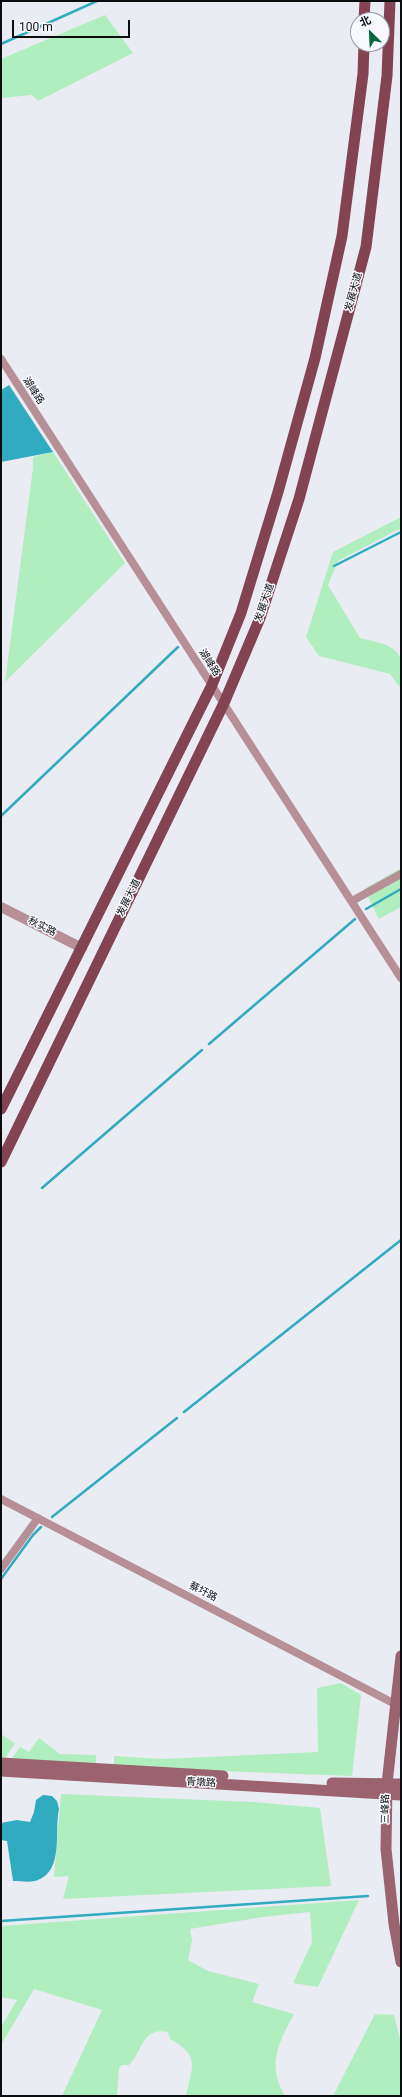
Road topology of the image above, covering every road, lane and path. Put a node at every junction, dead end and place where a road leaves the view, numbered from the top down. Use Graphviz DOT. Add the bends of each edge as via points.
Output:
graph roads {
  1 [pos="365,1"];
  2 [pos="390,1"];
  3 [pos="364,12"];
  4 [pos="364,52"];
  5 [pos="1,359"];
  6 [pos="212,685"];
  7 [pos="224,703"];
  8 [pos="401,874"];
  9 [pos="352,901"];
  10 [pos="1,907"];
  11 [pos="82,948"];
  12 [pos="401,978"];
  13 [pos="1,1109"];
  14 [pos="1,1162"];
  15 [pos="1,1499"];
  16 [pos="38,1518"];
  17 [pos="1,1570"];
  18 [pos="401,1656"];
  19 [pos="395,1704"];
  20 [pos="1,1763"];
  21 [pos="1,1771"];
  22 [pos="401,1784"];
  23 [pos="387,1789"];
  24 [pos="401,1795"];
  25 [pos="401,1962"];
  1 -- 3 [label="main road"];
  2 -- 7 [label="main road, 发展大道" via="387,76 366,247 299,499 260,618"];
  4 -- 6 [label="main road, 发展大道" via="342,236 315,358 241,612"];
  5 -- 6 [label="street, 湖峰路"];
  6 -- 7 [label="street, 湖峰路"];
  6 -- 11 [label="main road, 发展大道"];
  7 -- 9 [label="street, 湖峰路"];
  7 -- 14 [label="main road, 发展大道"];
  8 -- 9 [label="street"];
  9 -- 12 [label="street, 湖峰路"];
  10 -- 11 [label="street, 秋实路"];
  11 -- 13 [label="main road, 发展大道"];
  15 -- 16 [label="street, 蔡圩路"];
  16 -- 17 [label="street"];
  16 -- 19 [label="street, 蔡圩路"];
  18 -- 19 [label="main road, 三峰路"];
  19 -- 23 [label="main road, 三峰路"];
  20 -- 23 [label="main road, 青墩路" via="338,1783"];
  21 -- 23 [label="main road, 青墩路"];
  22 -- 23 [label="main road, 青墩路"];
  23 -- 24 [label="main road, 青墩路"];
  23 -- 25 [label="main road, 三峰路" via="388,1883"];
}
